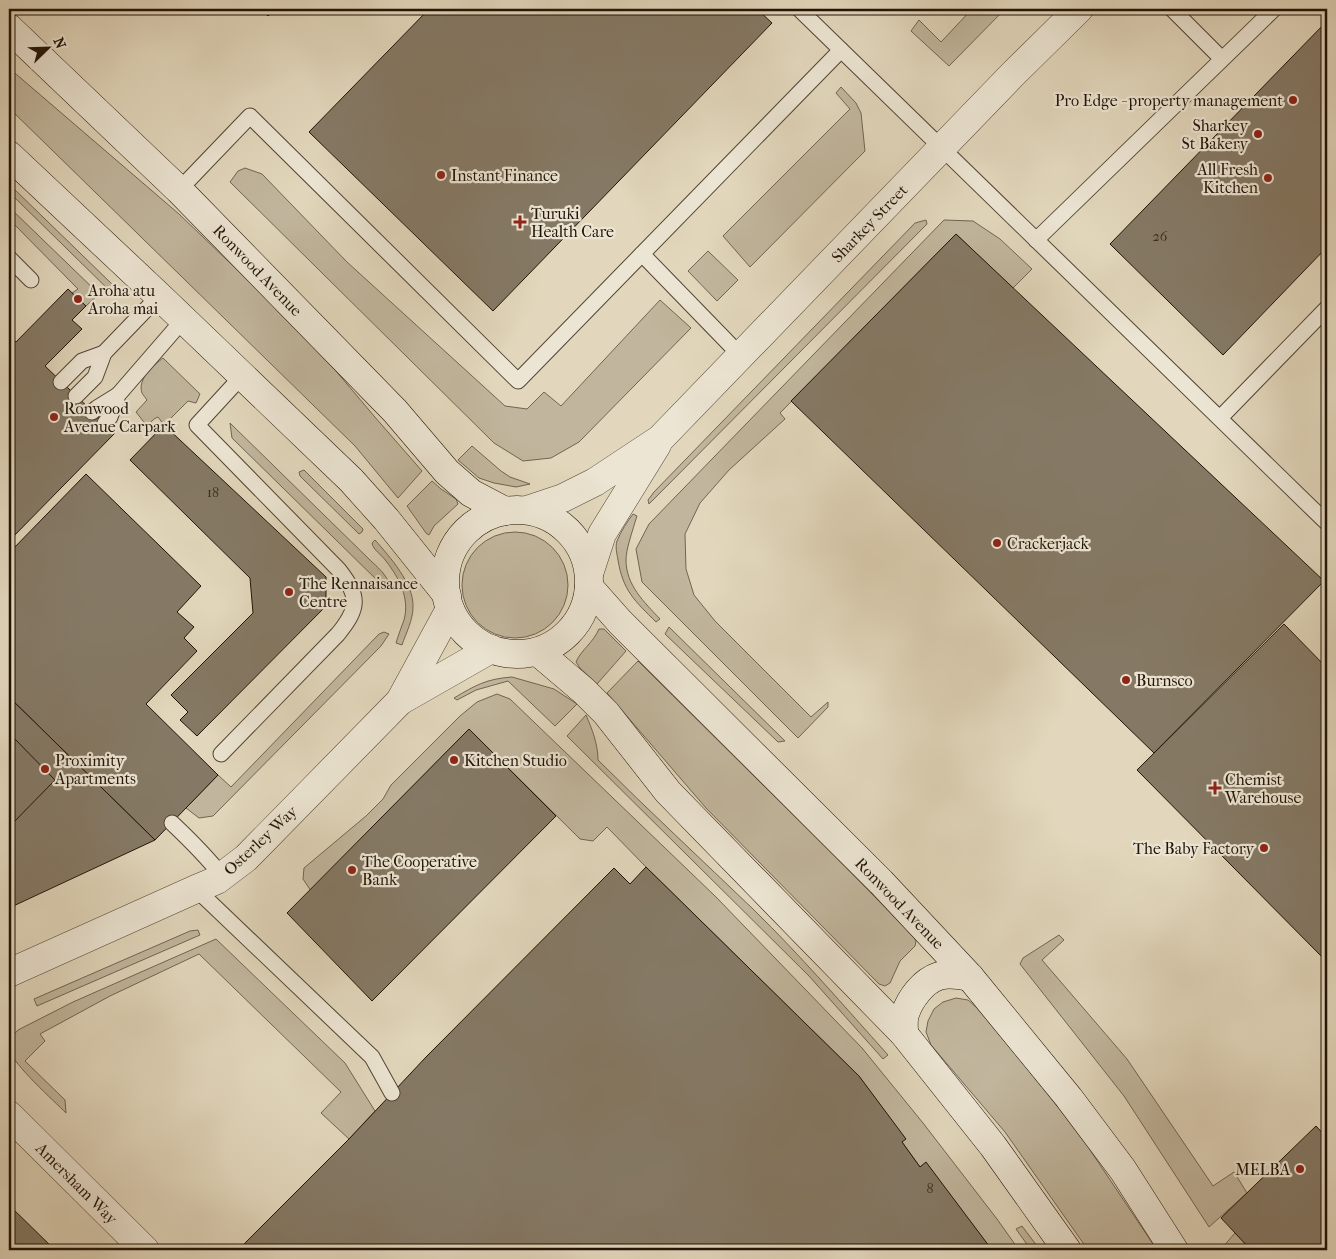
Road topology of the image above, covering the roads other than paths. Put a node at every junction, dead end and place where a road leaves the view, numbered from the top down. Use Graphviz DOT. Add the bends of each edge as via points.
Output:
graph roads {
  1 [pos="799,9"];
  2 [pos="1079,9"];
  3 [pos="1172,9"];
  4 [pos="1274,9"];
  5 [pos="9,28"];
  6 [pos="841,50"];
  7 [pos="1222,59"];
  8 [pos="942,148"];
  9 [pos="9,154"];
  10 [pos="179,190"];
  11 [pos="1036,240"];
  12 [pos="642,254"];
  13 [pos="9,258"];
  14 [pos="31,280"];
  15 [pos="159,296"];
  16 [pos="1327,308"];
  17 [pos="183,320"];
  18 [pos="104,353"];
  19 [pos="741,356"];
  20 [pos="242,376"];
  21 [pos="62,382"];
  22 [pos="118,395"];
  23 [pos="76,396"];
  24 [pos="92,412"];
  25 [pos="1220,418"];
  26 [pos="105,423"];
  27 [pos="660,440"];
  28 [pos="516,511"];
  29 [pos="1327,522"];
  30 [pos="589,581"];
  31 [pos="448,602"];
  32 [pos="490,649"];
  33 [pos="538,652"];
  34 [pos="400,702"];
  35 [pos="221,754"];
  36 [pos="172,823"];
  37 [pos="222,876"];
  38 [pos="196,890"];
  39 [pos="9,973"];
  40 [pos="970,977"];
  41 [pos="904,1034"];
  42 [pos="392,1093"];
  43 [pos="9,1115"];
  44 [pos="145,1250"];
  45 [pos="1067,1250"];
  46 [pos="1174,1250"];
  1 -- 6 [label="lane"];
  2 -- 8 [label="main road, Sharkey Street"];
  3 -- 7 [label="lane"];
  4 -- 7 [label="lane"];
  5 -- 10 [label="main road, Ronwood Avenue"];
  6 -- 8 [label="lane"];
  6 -- 12 [label="lane"];
  7 -- 11 [label="lane"];
  8 -- 11 [label="lane"];
  8 -- 19 [label="main road, Sharkey Street"];
  9 -- 15 [label="main road"];
  10 -- 12 [label="lane" via="250,116 518,381"];
  10 -- 28 [label="main road, Ronwood Avenue" via="395,411 447,472 471,493"];
  11 -- 25 [label="lane"];
  12 -- 19 [label="lane"];
  13 -- 14 [label="lane"];
  15 -- 17 [label="main road"];
  15 -- 18 [label="lane"];
  16 -- 25 [label="lane"];
  17 -- 20 [label="main road"];
  17 -- 22 [label="lane"];
  18 -- 21 [label="lane" via="82,361"];
  18 -- 23 [label="lane" via="95,377"];
  19 -- 27 [label="main road, Sharkey Street"];
  20 -- 31 [label="main road" via="351,480 386,519"];
  20 -- 35 [label="lane" via="197,425 339,570 349,583 354,605 350,620 338,634"];
  22 -- 24 [label="lane"];
  22 -- 26 [label="lane"];
  25 -- 29 [label="lane"];
  27 -- 28 [label="main road, Sharkey Street" via="595,482 563,498"];
  27 -- 30 [label="main road, Sharkey Street" via="602,534"];
  28 -- 30 [label="main road" via="550,517 569,532 582,552"];
  28 -- 31 [label="main road" via="484,518 466,532 453,550 446,572"];
  30 -- 33 [label="main road" via="585,609 574,628 557,643"];
  30 -- 40 [label="main road, Ronwood Avenue" via="626,627"];
  31 -- 32 [label="main road" via="460,626 473,640"];
  31 -- 34 [label="main road, Osterley Way"];
  32 -- 33 [label="main road" via="514,654"];
  32 -- 34 [label="main road, Osterley Way"];
  33 -- 41 [label="main road" via="606,713 668,792"];
  34 -- 37 [label="main road, Osterley Way" via="246,858"];
  36 -- 37 [label="lane"];
  37 -- 38 [label="main road, Osterley Way"];
  38 -- 39 [label="main road, Osterley Way"];
  38 -- 42 [label="lane" via="372,1056"];
  40 -- 41 [label="main road" via="952,974 927,982 910,1002 904,1015"];
  40 -- 46 [label="main road, Ronwood Avenue" via="1123,1170"];
  41 -- 45 [label="main road" via="993,1146"];
  43 -- 44 [label="main road, Amersham Way"];
}
